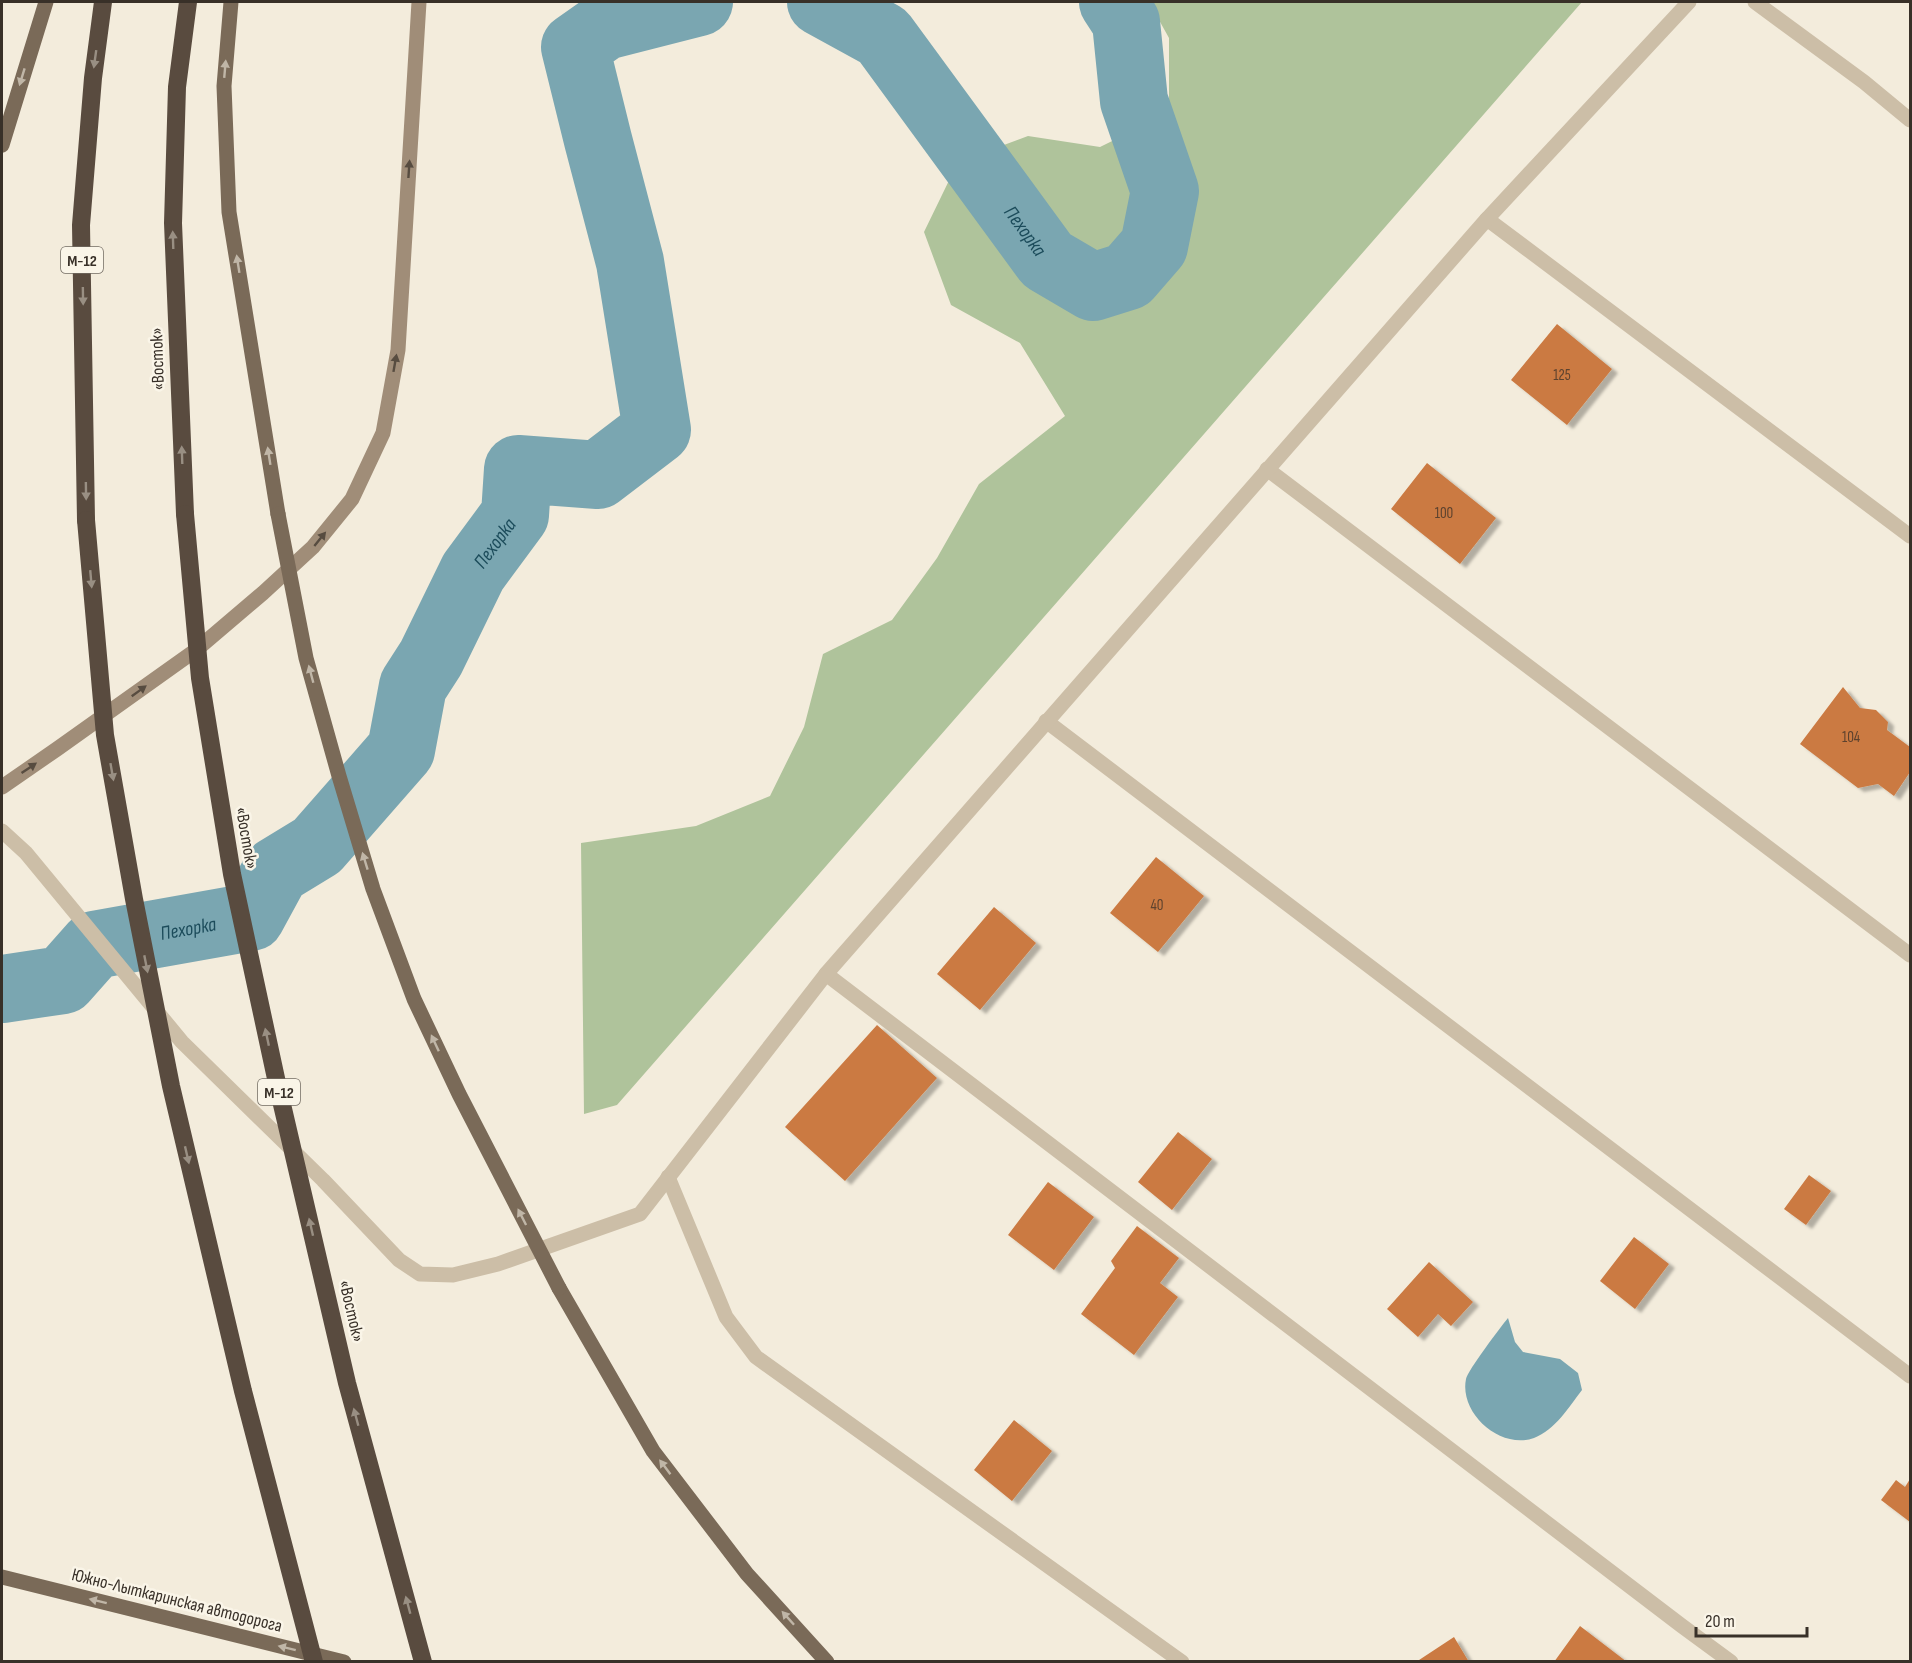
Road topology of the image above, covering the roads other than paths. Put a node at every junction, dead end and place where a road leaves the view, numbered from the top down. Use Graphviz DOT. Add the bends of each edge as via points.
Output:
graph roads {
  1 [pos="46,2"];
  2 [pos="103,2"];
  3 [pos="188,2"];
  4 [pos="231,2"];
  5 [pos="419,2"];
  6 [pos="1689,2"];
  7 [pos="1755,2"];
  8 [pos="1911,120"];
  9 [pos="2,145"];
  10 [pos="1487,219"];
  11 [pos="1267,469"];
  12 [pos="1911,536"];
  13 [pos="1046,721"];
  14 [pos="2,786"];
  15 [pos="2,831"];
  16 [pos="1911,955"];
  17 [pos="826,974"];
  18 [pos="668,1177"];
  19 [pos="1911,1376"];
  20 [pos="2,1577"];
  21 [pos="314,1662"];
  22 [pos="344,1662"];
  23 [pos="423,1662"];
  24 [pos="827,1662"];
  25 [pos="1182,1662"];
  26 [pos="1731,1662"];
  1 -- 9 [label="main road, one-way"];
  2 -- 21 [label="highway, М-12, one-way, bridge" via="81,225 86,520 105,735 164,1051 243,1391"];
  23 -- 3 [label="highway, «Восток» / М-12, one-way, bridge" via="347,1383 277,1083 231,874 200,678 185,514 173,223 177,87"];
  24 -- 4 [label="main road, one-way, bridge" via="747,1574 653,1451 559,1288 459,1094 414,999 373,889 306,658 278,514 229,212 224,86"];
  14 -- 5 [label="main road, one-way" via="196,650 313,547 352,499 383,433 398,350"];
  6 -- 10 [label="street"];
  7 -- 8 [label="street"];
  10 -- 11 [label="street"];
  10 -- 12 [label="street"];
  11 -- 13 [label="street"];
  11 -- 16 [label="street"];
  13 -- 17 [label="street"];
  13 -- 19 [label="street"];
  15 -- 18 [label="street, bridge" via="26,853 182,1042 399,1260 420,1274 453,1275 498,1264 640,1214"];
  17 -- 18 [label="street"];
  17 -- 26 [label="street"];
  18 -- 25 [label="street" via="726,1317 756,1357"];
  22 -- 20 [label="main road, Южно-Лыткаринская автодорога, one-way"];
}
